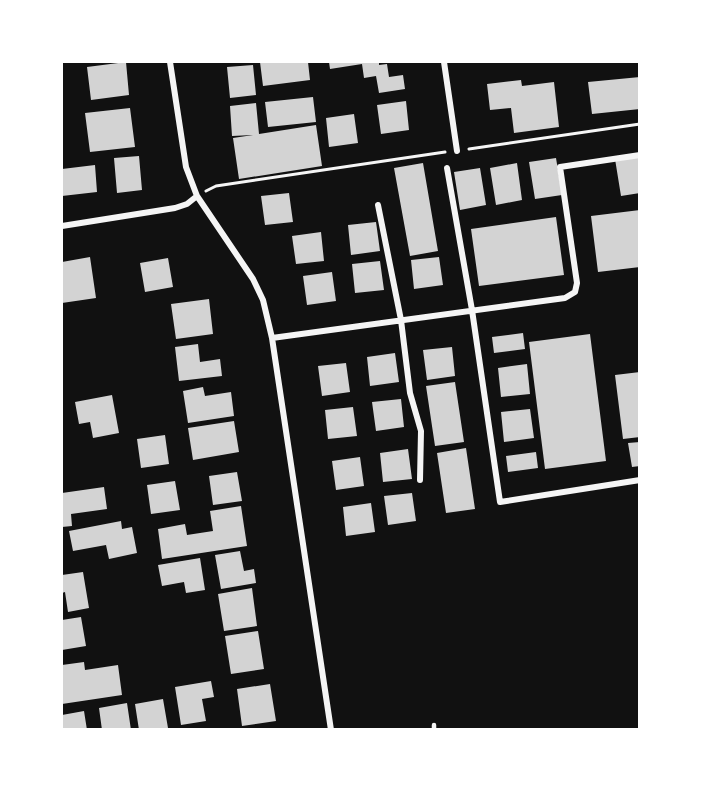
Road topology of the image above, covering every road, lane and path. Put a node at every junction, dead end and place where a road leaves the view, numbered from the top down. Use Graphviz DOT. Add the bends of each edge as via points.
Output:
graph roads {
  1 [pos="170,62"];
  2 [pos="444,62"];
  3 [pos="639,124"];
  4 [pos="457,150"];
  5 [pos="639,155"];
  6 [pos="447,168"];
  7 [pos="197,196"];
  8 [pos="378,205"];
  9 [pos="62,226"];
  10 [pos="472,310"];
  11 [pos="401,320"];
  12 [pos="272,338"];
  13 [pos="420,480"];
  14 [pos="639,480"];
  15 [pos="331,729"];
  1 -- 7 [label="street" via="186,167"];
  2 -- 4 [label="street"];
  3 -- 4 [label="path"];
  4 -- 7 [label="path" via="216,186"];
  5 -- 10 [label="street" via="560,167 577,283 575,292 565,297"];
  6 -- 10 [label="street"];
  7 -- 9 [label="street" via="175,208"];
  7 -- 12 [label="street" via="253,279 263,300"];
  8 -- 11 [label="street"];
  10 -- 11 [label="street"];
  10 -- 14 [label="street" via="500,502"];
  11 -- 12 [label="street"];
  11 -- 13 [label="street" via="410,393 420,431"];
  12 -- 15 [label="street"];
}
